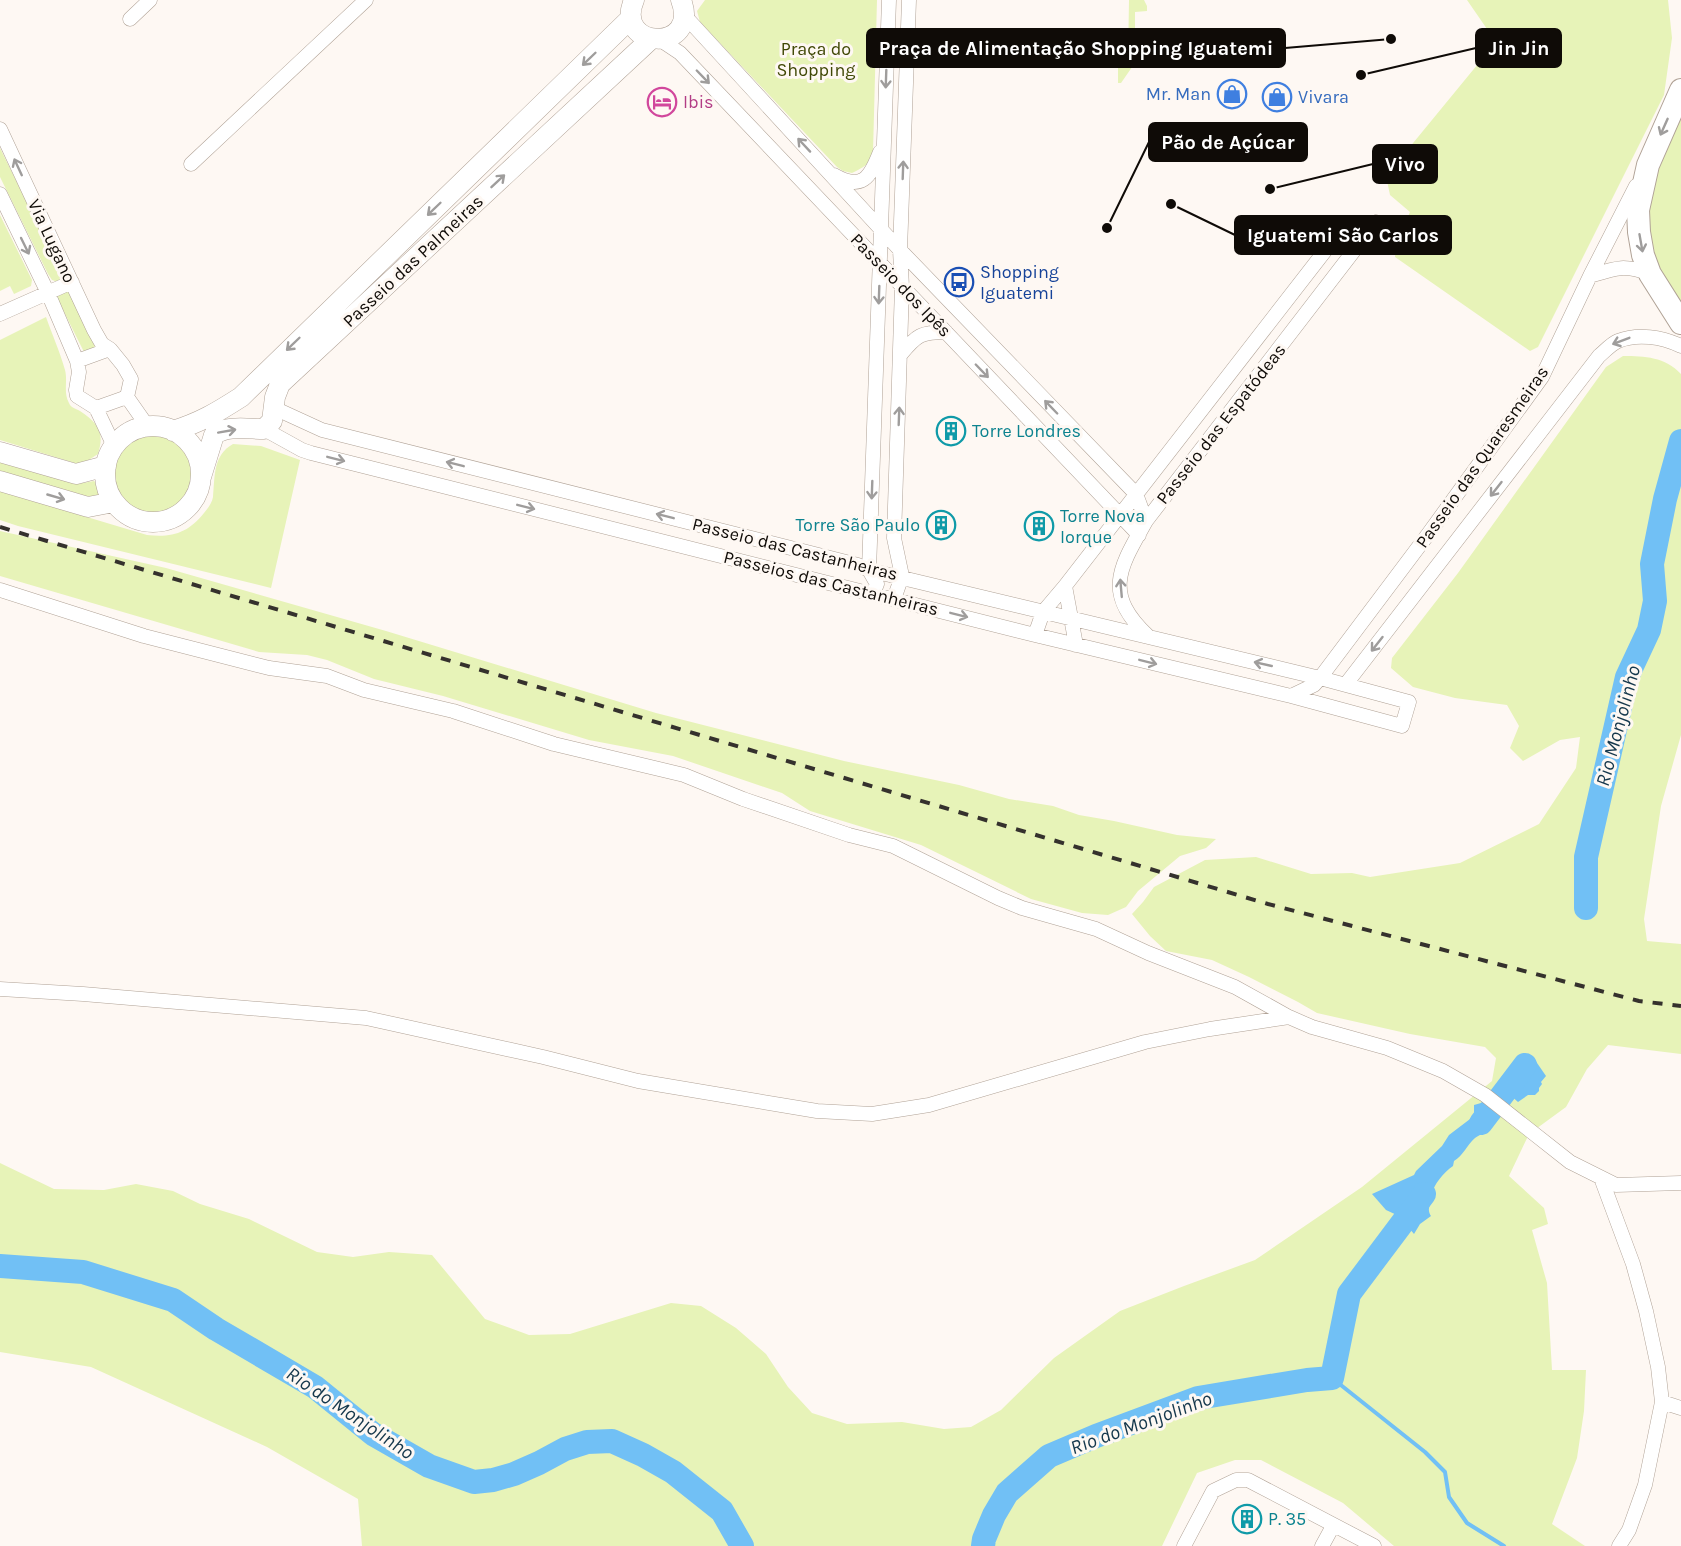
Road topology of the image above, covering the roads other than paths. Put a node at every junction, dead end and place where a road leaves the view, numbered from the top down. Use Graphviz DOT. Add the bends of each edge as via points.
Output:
graph roads {
  1 [pos="150,0"];
  2 [pos="366,0"];
  3 [pos="889,0"];
  4 [pos="909,0"];
  5 [pos="633,5"];
  6 [pos="685,6"];
  7 [pos="130,20"];
  8 [pos="655,39"];
  9 [pos="1681,90"];
  10 [pos="0,129"];
  11 [pos="884,142"];
  12 [pos="191,164"];
  13 [pos="1648,165"];
  14 [pos="829,173"];
  15 [pos="0,194"];
  16 [pos="882,199"];
  17 [pos="854,200"];
  18 [pos="902,201"];
  19 [pos="837,218"];
  20 [pos="1376,222"];
  21 [pos="880,228"];
  22 [pos="1335,238"];
  23 [pos="900,250"];
  24 [pos="880,263"];
  25 [pos="1650,274"];
  26 [pos="1590,276"];
  27 [pos="72,282"];
  28 [pos="902,287"];
  29 [pos="939,290"];
  30 [pos="48,293"];
  31 [pos="924,309"];
  32 [pos="0,314"];
  33 [pos="901,325"];
  34 [pos="878,332"];
  35 [pos="946,332"];
  36 [pos="980,333"];
  37 [pos="1679,333"];
  38 [pos="958,345"];
  39 [pos="110,349"];
  40 [pos="901,354"];
  41 [pos="77,361"];
  42 [pos="127,397"];
  43 [pos="241,397"];
  44 [pos="274,402"];
  45 [pos="96,408"];
  46 [pos="148,427"];
  47 [pos="264,429"];
  48 [pos="322,430"];
  49 [pos="173,431"];
  50 [pos="1084,440"];
  51 [pos="114,446"];
  52 [pos="0,452"];
  53 [pos="311,453"];
  54 [pos="1066,458"];
  55 [pos="106,466"];
  56 [pos="201,477"];
  57 [pos="0,481"];
  58 [pos="1136,494"];
  59 [pos="114,502"];
  60 [pos="1120,515"];
  61 [pos="1146,521"];
  62 [pos="870,535"];
  63 [pos="1139,535"];
  64 [pos="894,538"];
  65 [pos="863,567"];
  66 [pos="902,576"];
  67 [pos="1065,586"];
  68 [pos="849,588"];
  69 [pos="0,590"];
  70 [pos="873,594"];
  71 [pos="894,599"];
  72 [pos="1043,612"];
  73 [pos="1070,619"];
  74 [pos="1107,627"];
  75 [pos="1035,635"];
  76 [pos="1149,637"];
  77 [pos="1076,645"];
  78 [pos="1102,651"];
  79 [pos="1320,678"];
  80 [pos="1346,684"];
  81 [pos="1291,696"];
  82 [pos="0,989"];
  83 [pos="1289,1017"];
  84 [pos="1601,1178"];
  85 [pos="1681,1183"];
  86 [pos="1662,1402"];
  87 [pos="1681,1408"];
  88 [pos="1333,1526"];
  89 [pos="1184,1546"];
  90 [pos="1322,1546"];
  91 [pos="1374,1546"];
  92 [pos="1619,1546"];
  1 -- 7 [label="street"];
  2 -- 12 [label="street"];
  3 -- 11 [label="street, one-way"];
  18 -- 4 [label="street, one-way"];
  5 -- 8 [label="street" via="638,32"];
  5 -- 43 [label="street, Passeio das Palmeiras, one-way"];
  6 -- 8 [label="street, Passeio das Palmeiras" via="679,29 666,38"];
  14 -- 6 [label="street, Passeio dos Ipês, one-way"];
  8 -- 19 [label="street, Passeio dos Ipês, one-way" via="680,53"];
  44 -- 8 [label="street, Passeio das Palmeiras, one-way" via="280,384"];
  9 -- 13 [label="main road, one-way"];
  27 -- 10 [label="street, Via Lugano, one-way"];
  11 -- 14 [label="street" via="867,178 856,183"];
  11 -- 16 [label="street"];
  13 -- 25 [label="main road, one-way" via="1638,210 1643,255"];
  13 -- 26 [label="street, Passeio das Quaresmeiras"];
  14 -- 17 [label="street, Passeio dos Ipês"];
  15 -- 30 [label="street, Via Lugano, one-way"];
  16 -- 18 [label="street" via="891,205"];
  16 -- 21 [label="street"];
  17 -- 19 [label="street"];
  17 -- 21 [label="street, Passeio dos Ipês"];
  18 -- 23 [label="street"];
  19 -- 24 [label="street, Passeio dos Ipês"];
  20 -- 61 [label="street, Passeio das Espatódeas"];
  21 -- 23 [label="street, Passeio dos Ipês"];
  21 -- 24 [label="street"];
  22 -- 58 [label="street, Passeio das Espatódeas"];
  23 -- 28 [label="street"];
  23 -- 29 [label="street, Passeio dos Ipês"];
  24 -- 28 [label="street, Passeio dos Ipês"];
  24 -- 34 [label="street, one-way"];
  25 -- 26 [label="street" via="1626,267"];
  25 -- 37 [label="main road"];
  26 -- 79 [label="street, Passeio das Quaresmeiras" via="1542,377"];
  27 -- 30 [label="street"];
  27 -- 39 [label="street, Via Lugano" via="102,344"];
  28 -- 31 [label="street, Passeio dos Ipês"];
  28 -- 33 [label="street"];
  29 -- 31 [label="street"];
  29 -- 36 [label="street, Passeio dos Ipês"];
  30 -- 32 [label="street"];
  30 -- 41 [label="street, Via Lugano"];
  31 -- 35 [label="street, Passeio dos Ipês"];
  33 -- 34 [label="street" via="891,324"];
  33 -- 40 [label="street"];
  34 -- 62 [label="street, one-way"];
  35 -- 38 [label="street, Passeio dos Ipês"];
  35 -- 40 [label="street" via="924,333"];
  36 -- 38 [label="street"];
  50 -- 36 [label="street, Passeio dos Ipês, one-way"];
  37 -- 80 [label="street, Passeio das Quaresmeiras, one-way" via="1619,341 1599,356"];
  38 -- 54 [label="street, Passeio dos Ipês, one-way"];
  39 -- 41 [label="street"];
  39 -- 42 [label="street, Via Lugano" via="131,380"];
  64 -- 40 [label="street, one-way"];
  41 -- 45 [label="street, Via Lugano" via="77,396"];
  42 -- 45 [label="street"];
  42 -- 46 [label="street"];
  43 -- 44 [label="street" via="259,393"];
  43 -- 49 [label="street, Passeio das Palmeiras" via="214,415"];
  44 -- 47 [label="street, Passeio das Palmeiras" via="272,421"];
  44 -- 48 [label="street, Passeio das Castanheiras"];
  45 -- 51 [label="street, Via Lugano"];
  46 -- 49 [label="street"];
  46 -- 51 [label="street" via="123,436"];
  47 -- 53 [label="street, Passeios das Castanheiras"];
  56 -- 47 [label="street, one-way" via="214,435 226,429"];
  48 -- 53 [label="street"];
  65 -- 48 [label="street, Passeio das Castanheiras, one-way"];
  49 -- 56 [label="street" via="194,449"];
  50 -- 54 [label="street"];
  50 -- 58 [label="street, Passeio dos Ipês"];
  51 -- 55 [label="street"];
  52 -- 55 [label="street" via="76,474"];
  53 -- 68 [label="street, Passeios das Castanheiras, one-way"];
  54 -- 60 [label="street, Passeio dos Ipês"];
  55 -- 59 [label="street" via="106,485"];
  56 -- 59 [label="street" via="188,506 160,521 138,519"];
  57 -- 59 [label="street, one-way" via="88,507"];
  58 -- 60 [label="street, Passeio das Espatódeas"];
  58 -- 61 [label="street"];
  60 -- 63 [label="street, Passeio dos Ipês"];
  60 -- 67 [label="street, Passeio das Espatódeas"];
  61 -- 63 [label="street, Passeio das Espatódeas"];
  62 -- 64 [label="street"];
  62 -- 65 [label="street"];
  76 -- 63 [label="street, Passeio das Espatódeas, one-way" via="1132,619 1120,591 1124,561"];
  64 -- 66 [label="street"];
  65 -- 66 [label="street, Passeio das Castanheiras"];
  65 -- 68 [label="street"];
  65 -- 70 [label="street" via="877,584"];
  66 -- 71 [label="street"];
  66 -- 72 [label="street, Passeio das Castanheiras"];
  67 -- 72 [label="street, Passeio das Espatódeas"];
  67 -- 73 [label="street"];
  68 -- 70 [label="street, Passeios das Castanheiras"];
  69 -- 83 [label="street" via="144,636 269,668 327,676 554,744 684,775 743,799 893,846 1006,902 1096,929 1235,987"];
  70 -- 71 [label="street, Passeios das Castanheiras"];
  71 -- 75 [label="street, Passeios das Castanheiras, one-way"];
  72 -- 73 [label="street, Passeio das Castanheiras"];
  72 -- 75 [label="street"];
  73 -- 74 [label="street, Passeio das Castanheiras"];
  73 -- 77 [label="street"];
  74 -- 76 [label="street, Passeio das Castanheiras"];
  74 -- 78 [label="street"];
  75 -- 77 [label="street, Passeios das Castanheiras"];
  79 -- 76 [label="street, Passeio das Castanheiras, one-way"];
  77 -- 78 [label="street, Passeios das Castanheiras"];
  78 -- 81 [label="street, Passeios das Castanheiras, one-way"];
  79 -- 80 [label="street"];
  79 -- 81 [label="street"];
  80 -- 81 [label="street, Passeios das Castanheiras" via="1409,702 1402,726"];
  82 -- 83 [label="street" via="366,1018 638,1082 817,1111 872,1114 929,1105 1145,1042"];
  83 -- 84 [label="street" via="1387,1048 1443,1071 1506,1110 1570,1162"];
  84 -- 85 [label="street" via="1616,1185"];
  84 -- 86 [label="street" via="1646,1311"];
  86 -- 87 [label="street"];
  86 -- 92 [label="street" via="1645,1485"];
  88 -- 89 [label="street" via="1248,1480 1236,1480 1212,1491"];
  88 -- 90 [label="street"];
  88 -- 91 [label="street"];
}
